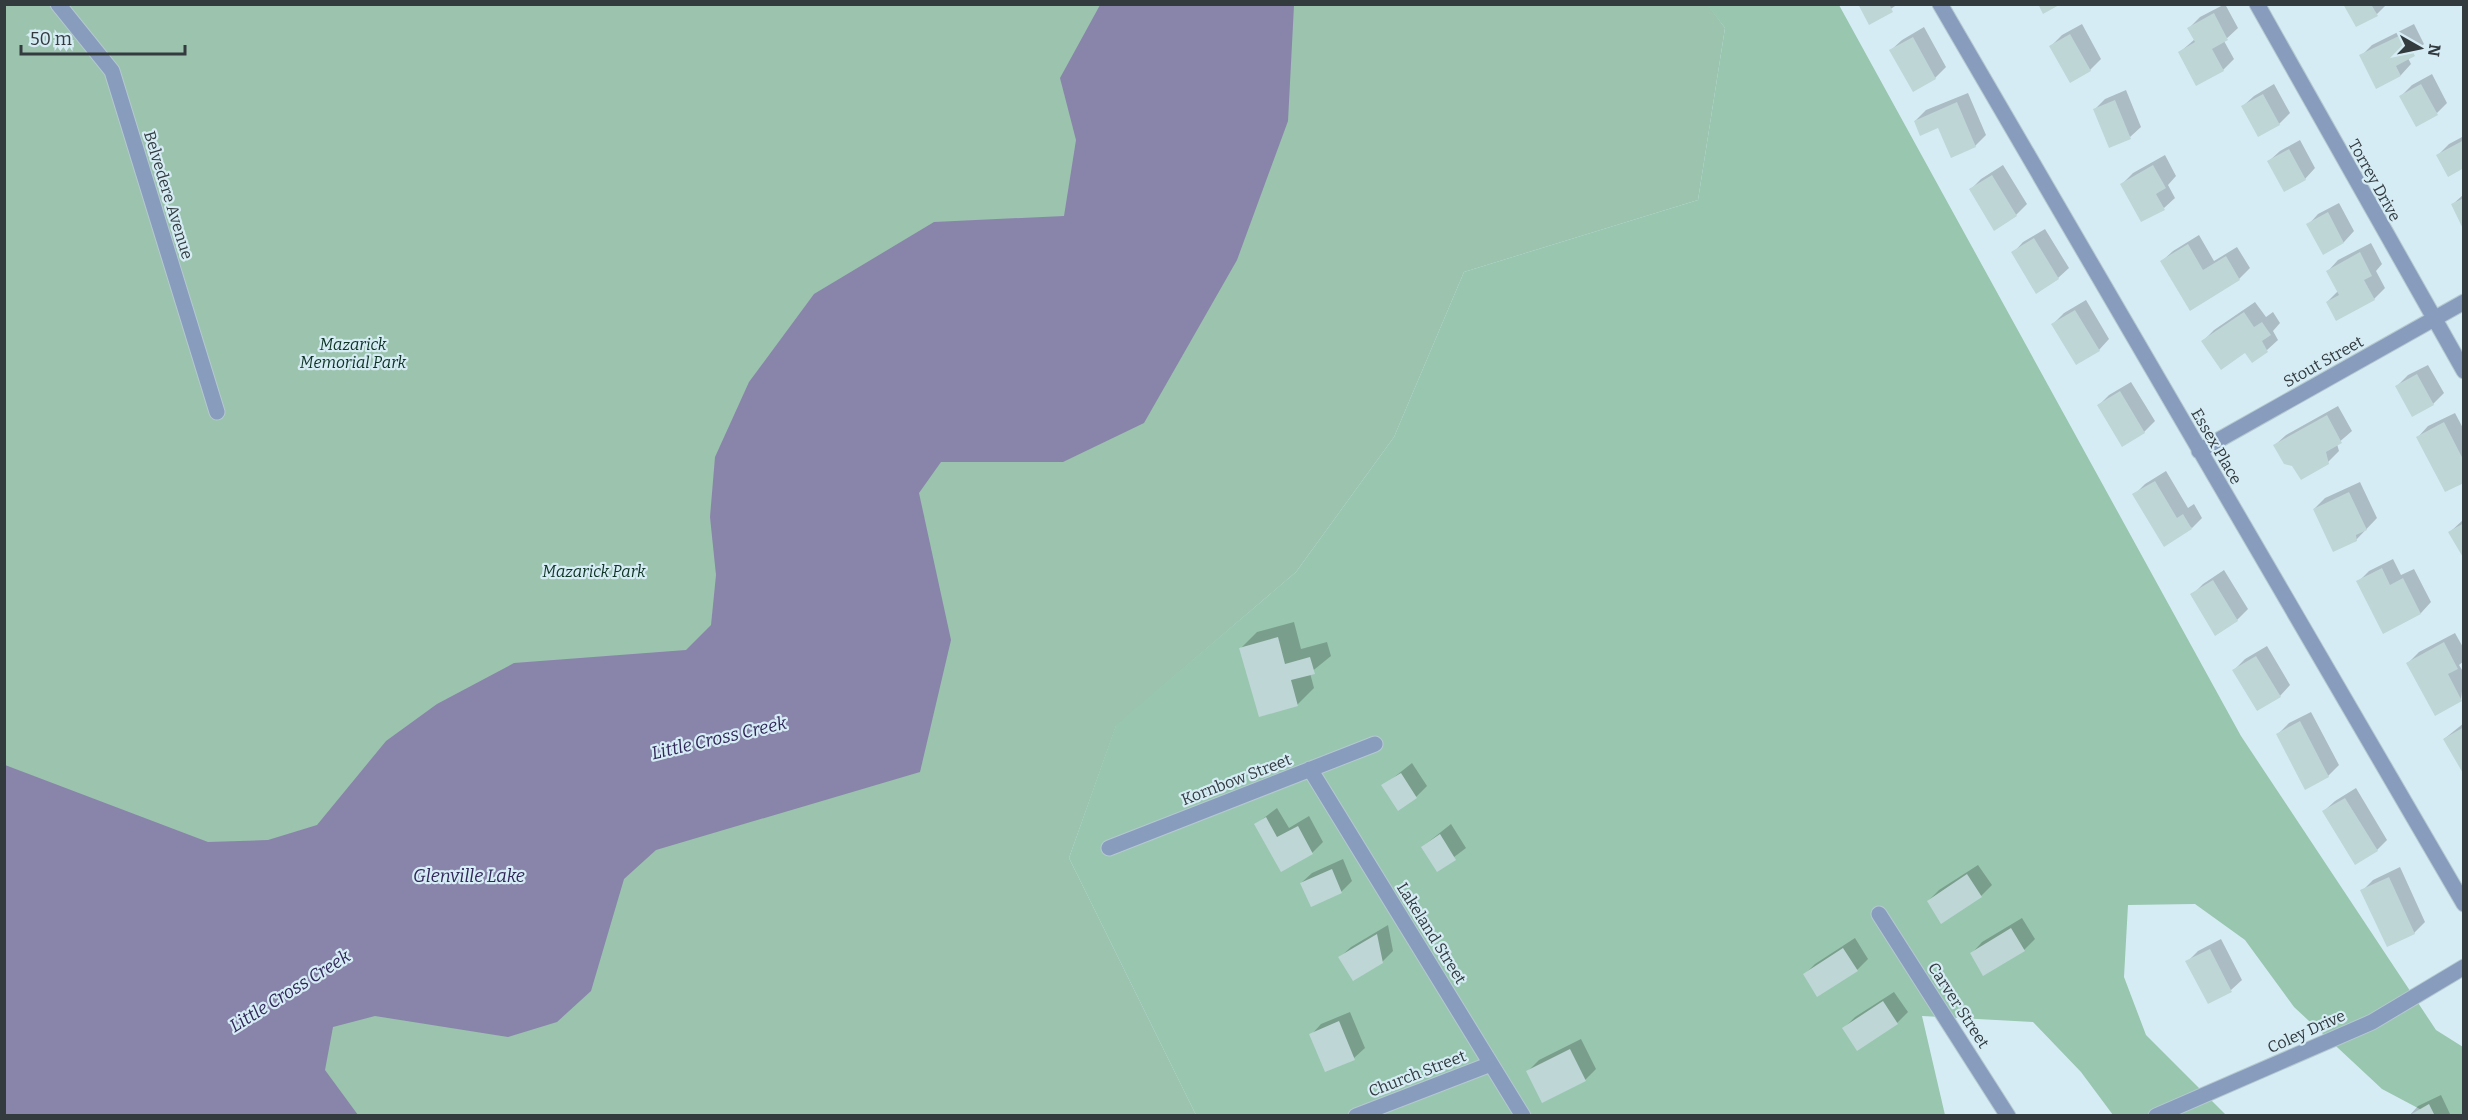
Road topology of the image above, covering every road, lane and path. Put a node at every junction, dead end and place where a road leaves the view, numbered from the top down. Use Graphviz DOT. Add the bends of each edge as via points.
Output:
graph roads {
  1 [pos="58,4"];
  2 [pos="1940,4"];
  3 [pos="2257,4"];
  4 [pos="2463,302"];
  5 [pos="2434,319"];
  6 [pos="2463,371"];
  7 [pos="217,412"];
  8 [pos="2199,451"];
  9 [pos="1375,744"];
  10 [pos="1310,770"];
  11 [pos="1109,848"];
  12 [pos="2463,904"];
  13 [pos="1879,914"];
  14 [pos="2463,968"];
  15 [pos="1491,1064"];
  16 [pos="1356,1116"];
  17 [pos="1523,1116"];
  18 [pos="2008,1116"];
  19 [pos="2156,1116"];
  1 -- 7 [label="street, Belvedere Avenue" via="112,71"];
  2 -- 8 [label="street, Essex Place"];
  3 -- 5 [label="street, Torrey Drive"];
  4 -- 5 [label="street, Stout Street"];
  5 -- 6 [label="street, Torrey Drive"];
  5 -- 8 [label="street, Stout Street"];
  8 -- 12 [label="street, Essex Place"];
  9 -- 10 [label="street, Kornbow Street"];
  10 -- 11 [label="street, Kornbow Street"];
  10 -- 15 [label="street, Lakeland Street"];
  13 -- 18 [label="street, Carver Street"];
  14 -- 19 [label="street, Coley Drive" via="2372,1022"];
  15 -- 16 [label="street, Church Street"];
  15 -- 17 [label="street, Lakeland Street"];
}
